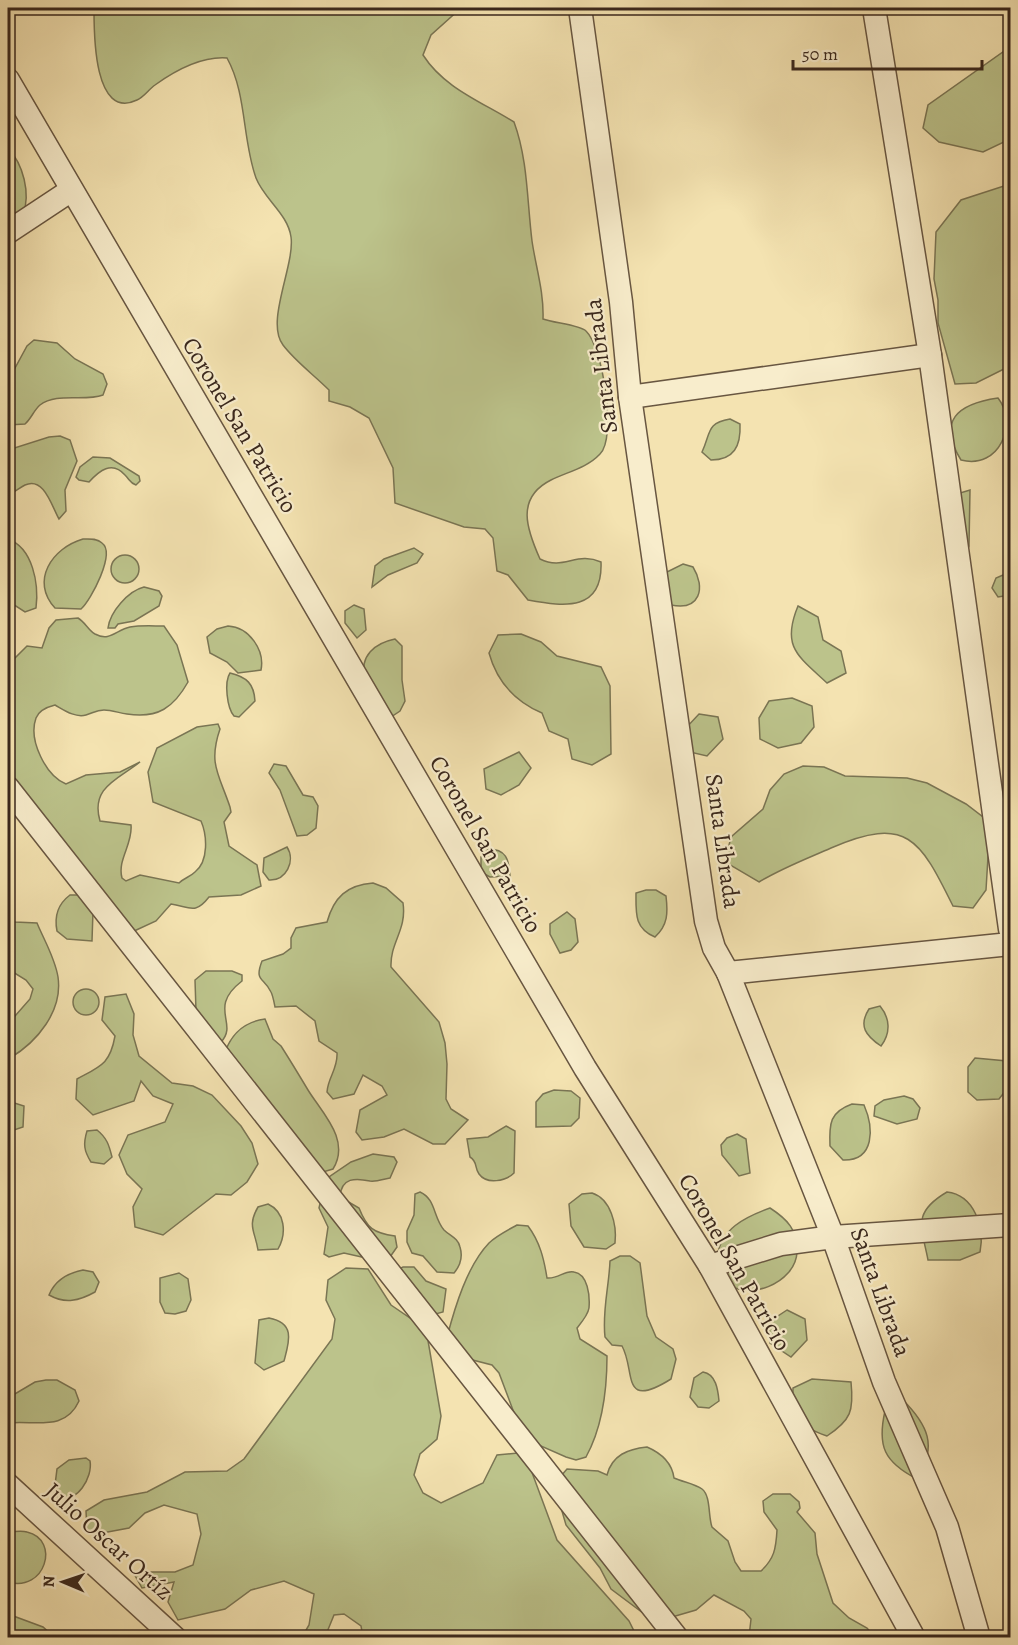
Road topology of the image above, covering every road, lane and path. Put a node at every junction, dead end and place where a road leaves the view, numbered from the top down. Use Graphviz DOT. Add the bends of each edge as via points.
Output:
graph roads {
  1 [pos="580,8"];
  2 [pos="874,8"];
  3 [pos="8,80"];
  4 [pos="70,191"];
  5 [pos="8,232"];
  6 [pos="930,355"];
  7 [pos="630,397"];
  8 [pos="8,788"];
  9 [pos="1011,929"];
  10 [pos="1011,944"];
  11 [pos="728,973"];
  12 [pos="1011,1225"];
  13 [pos="833,1237"];
  14 [pos="710,1266"];
  15 [pos="8,1485"];
  16 [pos="175,1638"];
  17 [pos="677,1638"];
  18 [pos="914,1638"];
  19 [pos="979,1638"];
  1 -- 7 [label="street, Santa Librada" via="621,302"];
  2 -- 6 [label="street"];
  3 -- 4 [label="street, Coronel San Patricio"];
  4 -- 5 [label="street"];
  4 -- 14 [label="street, Coronel San Patricio" via="585,1068"];
  6 -- 7 [label="street"];
  6 -- 9 [label="street"];
  7 -- 11 [label="street, Santa Librada" via="706,921 714,948"];
  8 -- 17 [label="street"];
  10 -- 11 [label="street"];
  11 -- 13 [label="street, Santa Librada"];
  12 -- 13 [label="street"];
  13 -- 14 [label="street" via="781,1244"];
  13 -- 19 [label="street, Santa Librada" via="884,1382 947,1527"];
  14 -- 18 [label="street, Coronel San Patricio"];
  15 -- 16 [label="street, Julio Oscar Ortíz"];
}
